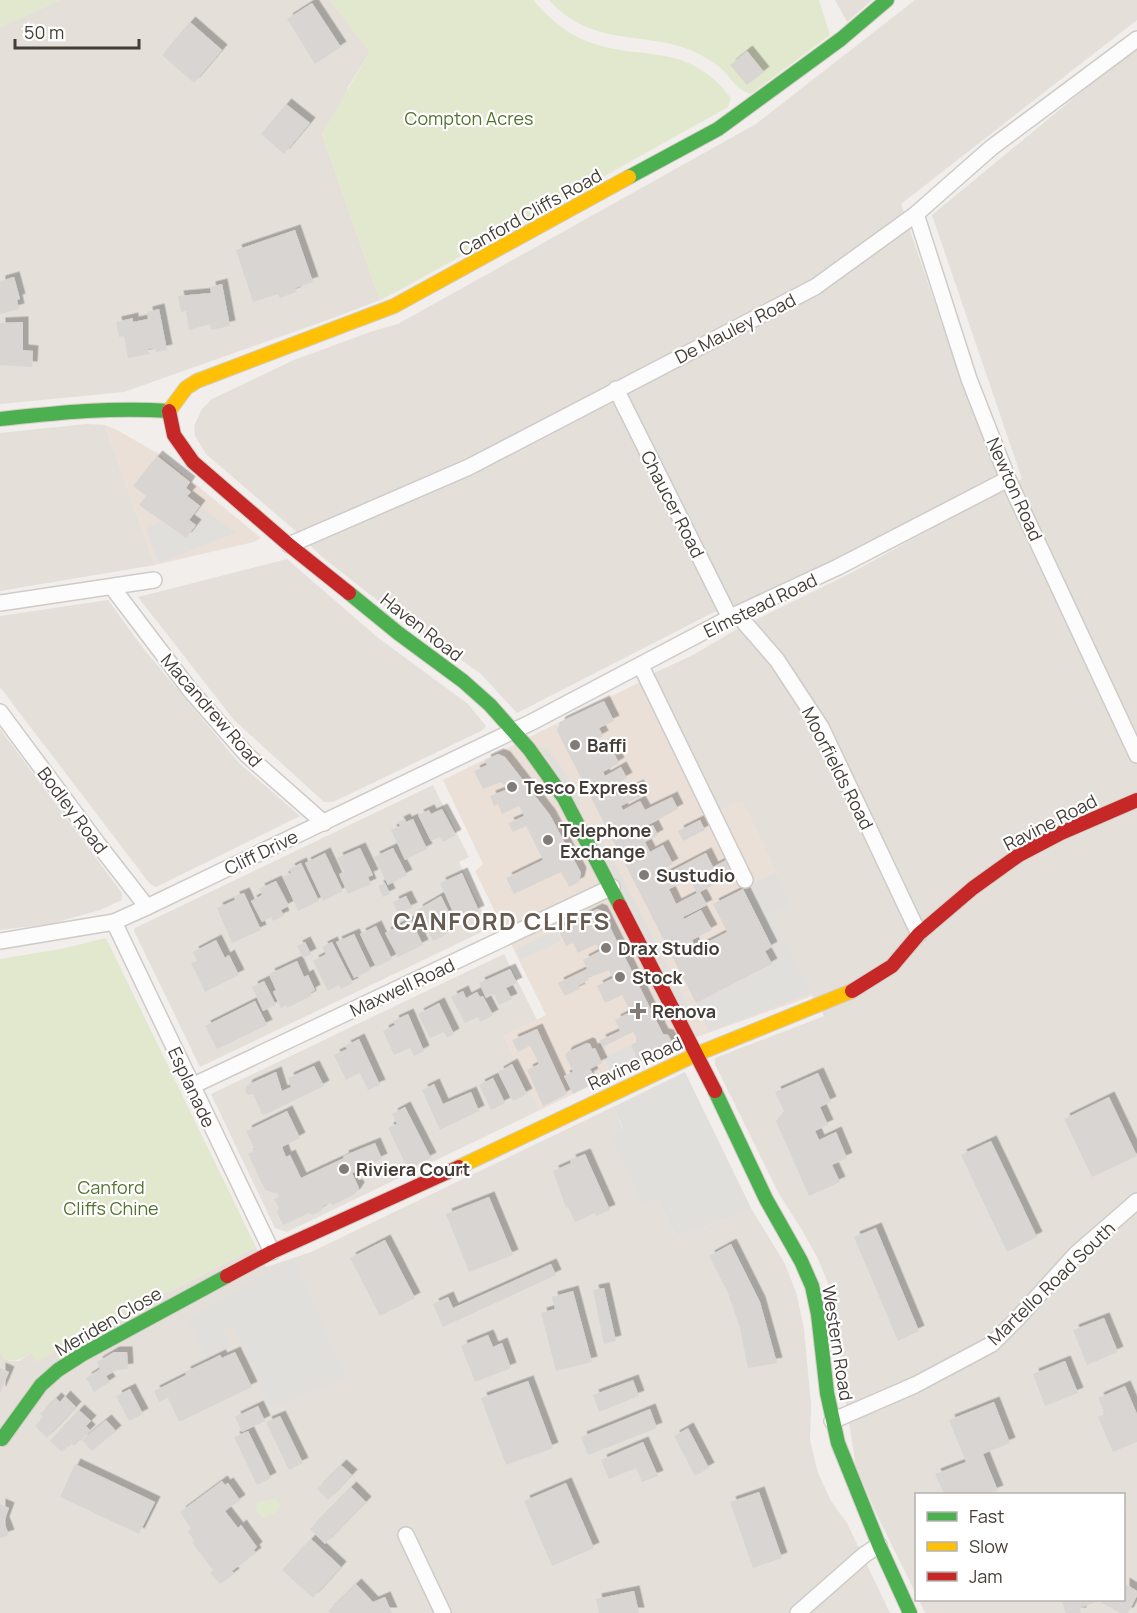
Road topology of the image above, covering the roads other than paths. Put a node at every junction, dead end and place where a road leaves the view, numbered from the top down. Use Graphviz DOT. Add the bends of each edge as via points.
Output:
graph roads {
  1 [pos="887,0"];
  2 [pos="1137,39"];
  3 [pos="916,214"];
  4 [pos="616,389"];
  5 [pos="169,411"];
  6 [pos="0,419"];
  7 [pos="1008,479"];
  8 [pos="290,545"];
  9 [pos="154,580"];
  10 [pos="111,587"];
  11 [pos="0,603"];
  12 [pos="734,616"];
  13 [pos="641,666"];
  14 [pos="0,712"];
  15 [pos="513,732"];
  16 [pos="1137,755"];
  17 [pos="1137,800"];
  18 [pos="324,823"];
  19 [pos="745,880"];
  20 [pos="612,887"];
  21 [pos="147,907"];
  22 [pos="114,922"];
  23 [pos="920,934"];
  24 [pos="0,941"];
  25 [pos="697,1054"];
  26 [pos="192,1086"];
  27 [pos="1137,1201"];
  28 [pos="272,1252"];
  29 [pos="254,1261"];
  30 [pos="832,1421"];
  31 [pos="2,1439"];
  32 [pos="406,1535"];
  33 [pos="879,1545"];
  34 [pos="442,1613"];
  35 [pos="798,1613"];
  36 [pos="910,1613"];
  1 -- 5 [label="street, Canford Cliffs Road" via="841,39 718,129 394,306 197,381 186,388"];
  2 -- 3 [label="street, De Mauley Road" via="991,148"];
  3 -- 4 [label="street, De Mauley Road" via="815,287"];
  3 -- 7 [label="street, Newton Road" via="969,379"];
  4 -- 8 [label="street, De Mauley Road" via="469,468"];
  4 -- 12 [label="street, Chaucer Road"];
  5 -- 6 [label="street" via="100,408"];
  5 -- 8 [label="street, Haven Road" via="174,435 193,462"];
  7 -- 12 [label="street, Elmstead Road"];
  7 -- 16 [label="street, Newton Road"];
  8 -- 15 [label="street, Haven Road" via="463,681"];
  9 -- 10 [label="street"];
  10 -- 11 [label="street"];
  10 -- 18 [label="street, Macandrew Road" via="190,690 247,755"];
  12 -- 13 [label="street, Elmstead Road"];
  12 -- 23 [label="street, Moorfields Road" via="777,660 820,727"];
  13 -- 15 [label="street, Elmstead Road"];
  13 -- 19 [label="street"];
  14 -- 21 [label="street, Bodley Road"];
  15 -- 18 [label="street, Cliff Drive"];
  15 -- 20 [label="street, Haven Road" via="564,798"];
  17 -- 23 [label="street, Ravine Road" via="1019,855"];
  18 -- 21 [label="street, Cliff Drive"];
  20 -- 25 [label="street, Haven Road"];
  20 -- 26 [label="street, Maxwell Road"];
  21 -- 22 [label="street, Cliff Drive"];
  22 -- 24 [label="street, Cliff Drive"];
  22 -- 26 [label="street, Esplanade"];
  23 -- 25 [label="street, Ravine Road" via="892,966 852,991"];
  25 -- 28 [label="street, Ravine Road"];
  25 -- 30 [label="street, Western Road" via="812,1286"];
  26 -- 28 [label="street, Esplanade"];
  27 -- 30 [label="street, Martello Road South" via="1076,1254 992,1344 915,1385"];
  28 -- 29 [label="street, Ravine Road"];
  29 -- 31 [label="street, Meriden Close" via="58,1370 41,1385"];
  30 -- 33 [label="street, Western Road"];
  32 -- 34 [label="street"];
  33 -- 35 [label="street"];
  33 -- 36 [label="street, Western Road"];
}
